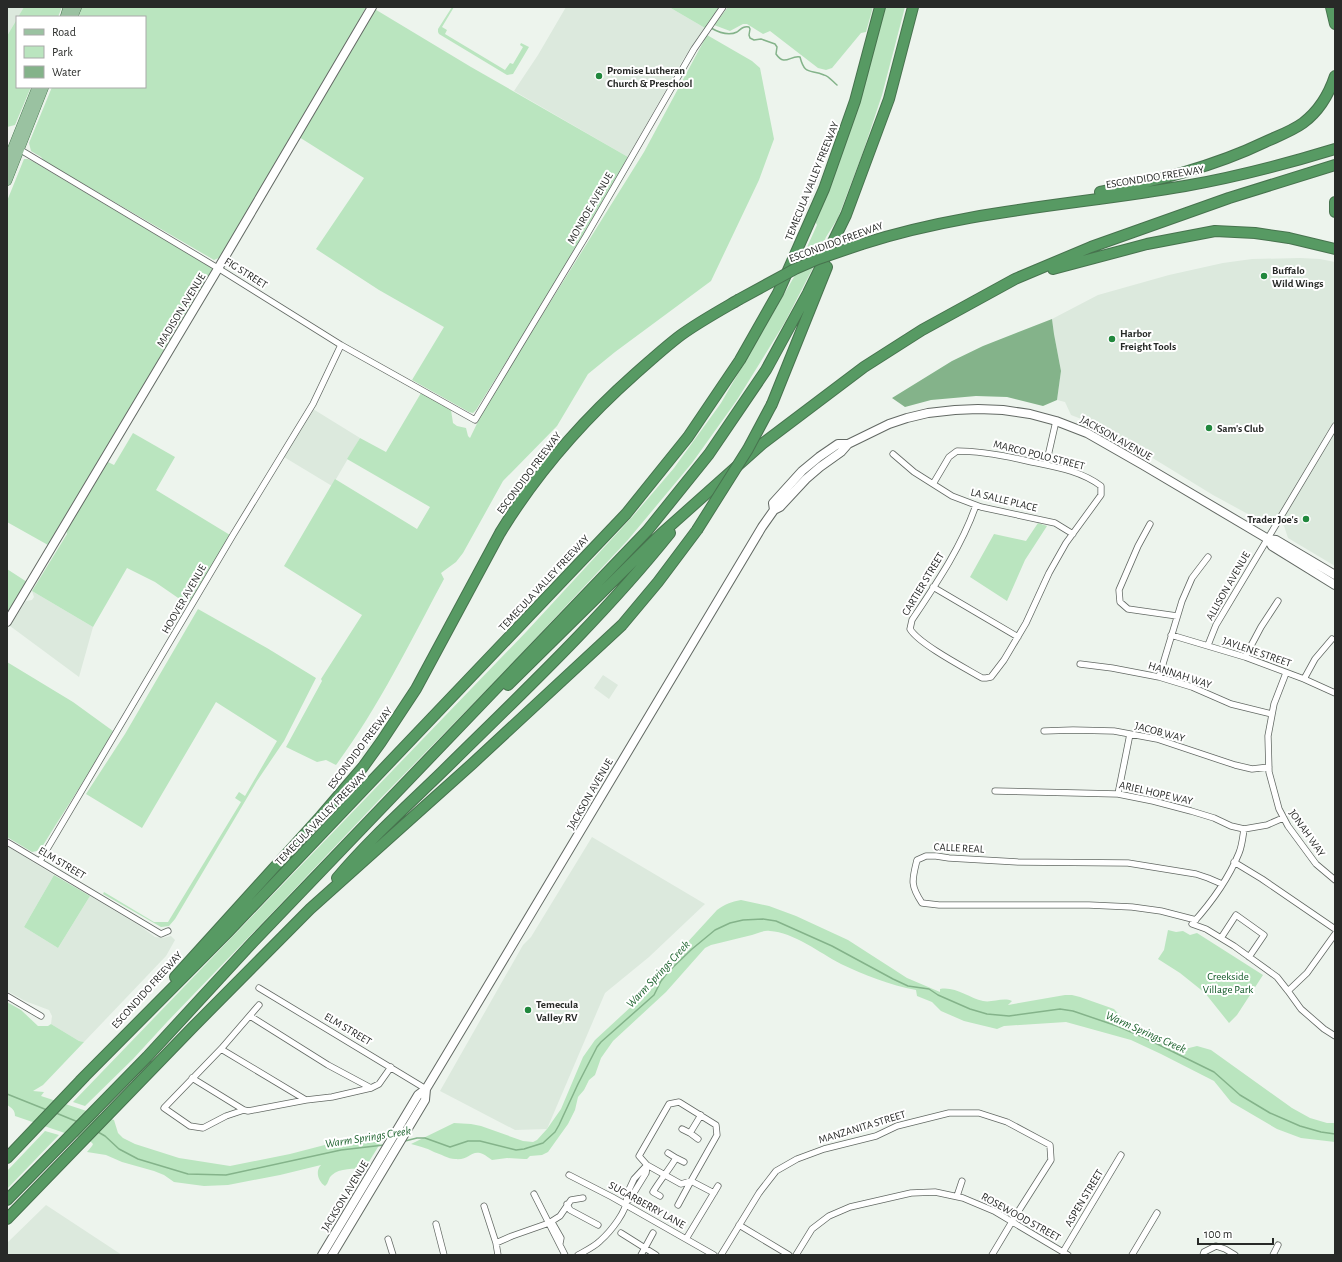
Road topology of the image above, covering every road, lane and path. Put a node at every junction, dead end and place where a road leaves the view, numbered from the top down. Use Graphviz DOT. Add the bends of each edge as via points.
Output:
graph roads {
  1 [pos="372,7"];
  2 [pos="723,7"];
  3 [pos="880,7"];
  4 [pos="913,7"];
  5 [pos="1331,7"];
  6 [pos="1335,24"];
  7 [pos="1335,76"];
  8 [pos="37,88"];
  9 [pos="43,88"];
  10 [pos="13,145"];
  11 [pos="1335,145"];
  12 [pos="1335,149"];
  13 [pos="1319,154"];
  14 [pos="7,162"];
  15 [pos="1335,164"];
  16 [pos="7,181"];
  17 [pos="1335,202"];
  18 [pos="1012,210"];
  19 [pos="1335,212"];
  20 [pos="846,215"];
  21 [pos="1335,249"];
  22 [pos="218,269"];
  23 [pos="1015,279"];
  24 [pos="342,345"];
  25 [pos="475,420"];
  26 [pos="1056,421"];
  27 [pos="1335,426"];
  28 [pos="848,444"];
  29 [pos="828,451"];
  30 [pos="893,454"];
  31 [pos="1046,465"];
  32 [pos="933,484"];
  33 [pos="793,492"];
  34 [pos="976,505"];
  35 [pos="691,507"];
  36 [pos="774,510"];
  37 [pos="1150,524"];
  38 [pos="1073,534"];
  39 [pos="1268,538"];
  40 [pos="1208,557"];
  41 [pos="1335,575"];
  42 [pos="1335,584"];
  43 [pos="933,586"];
  44 [pos="1278,601"];
  45 [pos="1177,616"];
  46 [pos="7,622"];
  47 [pos="1171,634"];
  48 [pos="1018,638"];
  49 [pos="1332,639"];
  50 [pos="1208,645"];
  51 [pos="1245,657"];
  52 [pos="1080,664"];
  53 [pos="1286,673"];
  54 [pos="991,677"];
  55 [pos="1159,677"];
  56 [pos="1304,679"];
  57 [pos="1335,693"];
  58 [pos="1272,714"];
  59 [pos="1044,731"];
  60 [pos="1130,734"];
  61 [pos="443,744"];
  62 [pos="1269,767"];
  63 [pos="995,791"];
  64 [pos="1118,794"];
  65 [pos="1283,818"];
  66 [pos="1244,828"];
  67 [pos="7,842"];
  68 [pos="40,861"];
  69 [pos="1234,862"];
  70 [pos="1335,880"];
  71 [pos="1222,884"];
  72 [pos="310,909"];
  73 [pos="1194,922"];
  74 [pos="1335,929"];
  75 [pos="168,931"];
  76 [pos="1335,934"];
  77 [pos="1221,938"];
  78 [pos="1249,957"];
  79 [pos="259,988"];
  80 [pos="1288,991"];
  81 [pos="7,996"];
  82 [pos="259,1005"];
  83 [pos="41,1016"];
  84 [pos="250,1016"];
  85 [pos="1335,1036"];
  86 [pos="220,1049"];
  87 [pos="391,1067"];
  88 [pos="192,1078"];
  89 [pos="80,1081"];
  90 [pos="371,1088"];
  91 [pos="426,1089"];
  92 [pos="306,1100"];
  93 [pos="244,1110"];
  94 [pos="701,1115"];
  95 [pos="682,1129"];
  96 [pos="690,1133"];
  97 [pos="698,1139"];
  98 [pos="668,1153"];
  99 [pos="1121,1155"];
  100 [pos="7,1158"];
  101 [pos="676,1158"];
  102 [pos="684,1162"];
  103 [pos="647,1165"];
  104 [pos="569,1175"];
  105 [pos="666,1175"];
  106 [pos="691,1181"];
  107 [pos="962,1181"];
  108 [pos="718,1186"];
  109 [pos="714,1193"];
  110 [pos="534,1194"];
  111 [pos="660,1196"];
  112 [pos="957,1196"];
  113 [pos="583,1198"];
  114 [pos="7,1200"];
  115 [pos="627,1203"];
  116 [pos="567,1204"];
  117 [pos="678,1205"];
  118 [pos="484,1206"];
  119 [pos="1157,1213"];
  120 [pos="7,1219"];
  121 [pos="1012,1221"];
  122 [pos="550,1222"];
  123 [pos="436,1224"];
  124 [pos="598,1225"];
  125 [pos="739,1225"];
  126 [pos="621,1233"];
  127 [pos="653,1233"];
  128 [pos="388,1239"];
  129 [pos="686,1239"];
  130 [pos="496,1243"];
  131 [pos="1278,1246"];
  132 [pos="645,1248"];
  133 [pos="1065,1254"];
  134 [pos="322,1255"];
  135 [pos="332,1255"];
  136 [pos="393,1255"];
  137 [pos="444,1255"];
  138 [pos="498,1255"];
  139 [pos="565,1255"];
  140 [pos="578,1255"];
  141 [pos="641,1255"];
  142 [pos="656,1255"];
  143 [pos="714,1255"];
  144 [pos="721,1255"];
  145 [pos="789,1255"];
  146 [pos="796,1255"];
  147 [pos="992,1255"];
  148 [pos="1132,1255"];
  149 [pos="1203,1255"];
  150 [pos="1235,1255"];
  151 [pos="1273,1255"];
  1 -- 22 [label="main road, MADISON AVENUE"];
  2 -- 25 [label="street, MONROE AVENUE" via="694,49 586,236"];
  3 -- 89 [label="highway, TEMECULA VALLEY FREEWAY" via="855,102 824,189 781,286 740,360 688,437 626,514 228,932"];
  4 -- 20 [label="highway" via="890,99"];
  5 -- 6 [label="highway"];
  7 -- 18 [label="highway" via="1326,98 1304,122 1252,148 1207,166 1164,178"];
  8 -- 10 [label="main road"];
  9 -- 10 [label="main road"];
  10 -- 14 [label="main road"];
  10 -- 16 [label="main road"];
  10 -- 22 [label="street, FIG STREET"];
  11 -- 13 [label="highway"];
  12 -- 13 [label="highway, ESCONDIDO FREEWAY"];
  13 -- 18 [label="highway, ESCONDIDO FREEWAY" via="1185,186"];
  15 -- 23 [label="highway" via="1146,226"];
  17 -- 19 [label="highway"];
  18 -- 89 [label="highway, ESCONDIDO FREEWAY, bridge" via="886,236 796,269 698,324 660,352 603,403 552,458 514,511 416,689 363,767"];
  20 -- 61 [label="highway" via="808,293 766,370 709,454 647,531"];
  20 -- 72 [label="highway, bridge" via="772,404 748,449 697,530 658,582 622,625"];
  21 -- 23 [label="highway" via="1255,232 1215,231 1147,244"];
  22 -- 24 [label="street, FIG STREET"];
  22 -- 46 [label="main road, MADISON AVENUE"];
  23 -- 35 [label="highway" via="922,330 864,367 762,444"];
  24 -- 25 [label="street, FIG STREET"];
  24 -- 68 [label="street, HOOVER AVENUE" via="313,404"];
  26 -- 28 [label="main road, JACKSON AVENUE" via="1003,410 955,410 901,420"];
  26 -- 31 [label="street"];
  26 -- 39 [label="main road, JACKSON AVENUE" via="1098,439"];
  27 -- 39 [label="street, ALLISON AVENUE"];
  28 -- 29 [label="main road, JACKSON AVENUE" via="838,444"];
  28 -- 33 [label="main road, JACKSON AVENUE"];
  29 -- 33 [label="main road" via="824,459 795,484"];
  29 -- 36 [label="main road, JACKSON AVENUE" via="787,486 773,503"];
  30 -- 32 [label="street, LA SALLE PLACE"];
  31 -- 32 [label="street, MARCO POLO STREET" via="1001,455 957,451 950,457"];
  31 -- 38 [label="street, MARCO POLO STREET" via="1077,473 1101,486 1101,495"];
  32 -- 34 [label="street, LA SALLE PLACE" via="952,496"];
  33 -- 36 [label="main road, JACKSON AVENUE" via="780,508"];
  34 -- 38 [label="street, LA SALLE PLACE" via="1055,523"];
  34 -- 43 [label="street, CARTIER STREET" via="962,539"];
  35 -- 61 [label="highway" via="524,670"];
  35 -- 72 [label="highway" via="598,615 356,856"];
  36 -- 91 [label="main road, JACKSON AVENUE"];
  37 -- 45 [label="street" via="1119,590 1120,602 1128,609"];
  38 -- 48 [label="street, MARCO POLO STREET" via="1049,573"];
  39 -- 41 [label="main road, JACKSON AVENUE" via="1276,540"];
  39 -- 42 [label="main road, JACKSON AVENUE" via="1272,546"];
  39 -- 50 [label="street, ALLISON AVENUE" via="1216,625"];
  40 -- 45 [label="street" via="1192,578"];
  43 -- 48 [label="street"];
  43 -- 54 [label="street, CARTIER STREET" via="912,620 910,629 914,636 982,678"];
  44 -- 51 [label="street"];
  45 -- 47 [label="street"];
  47 -- 50 [label="street, JAYLENE STREET"];
  47 -- 55 [label="street"];
  48 -- 54 [label="street, MARCO POLO STREET"];
  49 -- 56 [label="street" via="1315,659"];
  50 -- 51 [label="street, JAYLENE STREET"];
  51 -- 53 [label="street, JAYLENE STREET"];
  52 -- 55 [label="street, HANNAH WAY"];
  53 -- 56 [label="street, JAYLENE STREET"];
  53 -- 58 [label="street, JONAH WAY"];
  55 -- 58 [label="street, HANNAH WAY" via="1192,687 1231,704"];
  56 -- 57 [label="street, JAYLENE STREET"];
  58 -- 62 [label="street, JONAH WAY" via="1268,736"];
  59 -- 60 [label="street, JACOB WAY" via="1114,731"];
  60 -- 62 [label="street, JACOB WAY" via="1157,739 1235,765"];
  60 -- 64 [label="street"];
  61 -- 114 [label="highway" via="147,1057"];
  62 -- 65 [label="street, JONAH WAY"];
  63 -- 64 [label="street, ARIEL HOPE WAY"];
  64 -- 66 [label="street, ARIEL HOPE WAY" via="1191,811 1231,826"];
  65 -- 66 [label="street, ARIEL HOPE WAY" via="1267,825"];
  65 -- 70 [label="street, JONAH WAY" via="1316,864"];
  66 -- 69 [label="street"];
  67 -- 68 [label="street, ELM STREET"];
  68 -- 75 [label="street, ELM STREET" via="161,934"];
  69 -- 71 [label="street"];
  69 -- 74 [label="street"];
  71 -- 73 [label="street"];
  71 -- 73 [label="street, CALLE REAL" via="1196,874 1128,863 1018,862 936,856 926,856 918,860 912,876 915,893 922,903 1089,904 1132,907 1161,911"];
  72 -- 120 [label="highway"];
  73 -- 77 [label="street"];
  76 -- 80 [label="street" via="1308,973"];
  77 -- 78 [label="street"];
  77 -- 78 [label="street" via="1236,915 1264,935"];
  78 -- 80 [label="street" via="1277,977"];
  79 -- 87 [label="street, ELM STREET"];
  80 -- 85 [label="street" via="1300,1009"];
  81 -- 83 [label="street"];
  82 -- 84 [label="street"];
  84 -- 86 [label="street"];
  84 -- 90 [label="street" via="328,1065"];
  86 -- 88 [label="street"];
  86 -- 92 [label="street"];
  87 -- 90 [label="street" via="379,1084"];
  87 -- 91 [label="street, ELM STREET"];
  88 -- 93 [label="street"];
  88 -- 93 [label="street" via="164,1108 190,1126 203,1128"];
  89 -- 100 [label="highway, ESCONDIDO FREEWAY"];
  90 -- 92 [label="street"];
  91 -- 134 [label="main road, JACKSON AVENUE" via="418,1095"];
  91 -- 135 [label="main road, JACKSON AVENUE" via="425,1100"];
  92 -- 93 [label="street"];
  94 -- 96 [label="street"];
  94 -- 103 [label="street" via="678,1102 669,1104 639,1156"];
  94 -- 106 [label="street" via="716,1125 717,1135"];
  95 -- 96 [label="street"];
  96 -- 97 [label="street"];
  98 -- 101 [label="street"];
  99 -- 133 [label="street, ASPEN STREET"];
  101 -- 102 [label="street"];
  101 -- 105 [label="street"];
  103 -- 105 [label="street"];
  103 -- 115 [label="street" via="646,1172"];
  104 -- 115 [label="street, SUGARBERRY LANE"];
  105 -- 106 [label="street" via="681,1184"];
  105 -- 111 [label="street" via="661,1178 653,1192"];
  106 -- 109 [label="street"];
  106 -- 117 [label="street"];
  107 -- 112 [label="street"];
  108 -- 109 [label="street"];
  109 -- 129 [label="street"];
  110 -- 122 [label="street"];
  112 -- 121 [label="street, ROSEWOOD STREET"];
  112 -- 146 [label="street, ROSEWOOD STREET" via="935,1192 911,1193 850,1207 829,1216 812,1229"];
  113 -- 116 [label="street"];
  115 -- 129 [label="street, SUGARBERRY LANE"];
  115 -- 140 [label="street" via="614,1226 599,1242"];
  116 -- 122 [label="street" via="560,1216"];
  116 -- 124 [label="street" via="570,1210"];
  118 -- 130 [label="street"];
  119 -- 148 [label="street"];
  121 -- 125 [label="street, MANZANITA STREET" via="1052,1160 1050,1145 1007,1122 979,1113 949,1113 897,1126 876,1136 797,1158 776,1171"];
  121 -- 133 [label="street, ROSEWOOD STREET"];
  121 -- 147 [label="street"];
  122 -- 130 [label="street"];
  122 -- 139 [label="street"];
  123 -- 137 [label="street"];
  125 -- 144 [label="street, MANZANITA STREET"];
  125 -- 145 [label="street"];
  126 -- 132 [label="street"];
  127 -- 132 [label="street"];
  128 -- 136 [label="street"];
  129 -- 143 [label="street, SUGARBERRY LANE"];
  130 -- 138 [label="street"];
  131 -- 151 [label="street"];
  132 -- 141 [label="street"];
  132 -- 142 [label="street"];
  149 -- 150 [label="street" via="1216,1246"];
}
